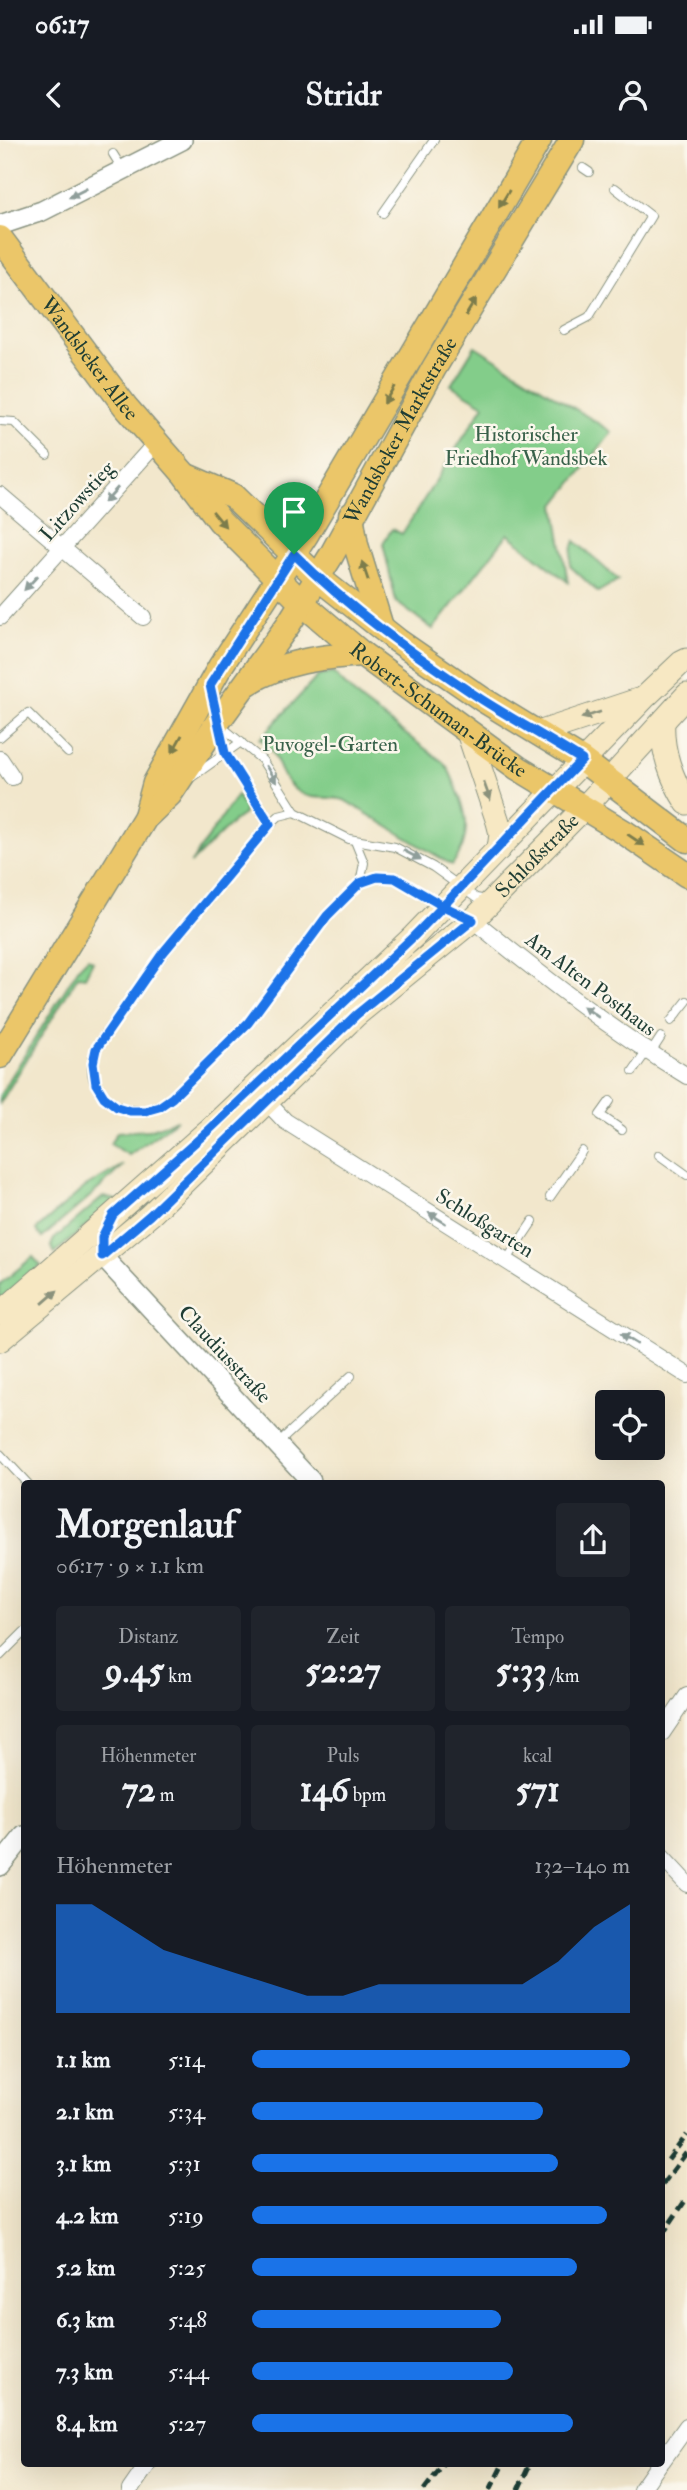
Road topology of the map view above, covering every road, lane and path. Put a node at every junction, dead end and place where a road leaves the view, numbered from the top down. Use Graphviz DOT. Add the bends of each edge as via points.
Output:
graph roads {
  1 [pos="182,140"];
  2 [pos="434,140"];
  3 [pos="539,140"];
  4 [pos="572,140"];
  5 [pos="156,146"];
  6 [pos="615,188"];
  7 [pos="383,213"];
  8 [pos="0,225"];
  9 [pos="0,238"];
  10 [pos="564,330"];
  11 [pos="0,421"];
  12 [pos="156,443"];
  13 [pos="47,455"];
  14 [pos="185,475"];
  15 [pos="0,495"];
  16 [pos="351,515"];
  17 [pos="63,549"];
  18 [pos="294,554"];
  19 [pos="317,577"];
  20 [pos="277,579"];
  21 [pos="302,603"];
  22 [pos="0,617"];
  23 [pos="143,617"];
  24 [pos="371,641"];
  25 [pos="687,660"];
  26 [pos="245,685"];
  27 [pos="687,695"];
  28 [pos="644,698"];
  29 [pos="216,717"];
  30 [pos="663,722"];
  31 [pos="468,732"];
  32 [pos="538,733"];
  33 [pos="0,737"];
  34 [pos="241,742"];
  35 [pos="68,753"];
  36 [pos="225,753"];
  37 [pos="0,759"];
  38 [pos="582,760"];
  39 [pos="12,777"];
  40 [pos="609,780"];
  41 [pos="553,790"];
  42 [pos="170,794"];
  43 [pos="687,803"];
  44 [pos="583,809"];
  45 [pos="295,812"];
  46 [pos="145,818"];
  47 [pos="270,824"];
  48 [pos="687,840"];
  49 [pos="355,841"];
  50 [pos="499,849"];
  51 [pos="687,875"];
  52 [pos="360,883"];
  53 [pos="461,888"];
  54 [pos="494,901"];
  55 [pos="448,917"];
  56 [pos="687,1001"];
  57 [pos="671,1021"];
  58 [pos="661,1037"];
  59 [pos="648,1052"];
  60 [pos="0,1056"];
  61 [pos="633,1071"];
  62 [pos="687,1076"];
  63 [pos="266,1101"];
  64 [pos="610,1101"];
  65 [pos="622,1130"];
  66 [pos="582,1151"];
  67 [pos="659,1155"];
  68 [pos="687,1175"];
  69 [pos="550,1197"];
  70 [pos="113,1215"];
  71 [pos="533,1220"];
  72 [pos="69,1254"];
  73 [pos="102,1256"];
  74 [pos="506,1261"];
  75 [pos="0,1314"];
  76 [pos="0,1340"];
  77 [pos="687,1375"];
  78 [pos="351,1376"];
  79 [pos="277,1444"];
  80 [pos="0,1454"];
  81 [pos="24,1480"];
  82 [pos="308,1480"];
  83 [pos="21,1635"];
  84 [pos="0,1656"];
  85 [pos="687,1696"];
  86 [pos="665,1729"];
  87 [pos="21,1839"];
  88 [pos="3,1856"];
  89 [pos="665,1860"];
  90 [pos="687,1884"];
  91 [pos="687,2426"];
  92 [pos="665,2455"];
  93 [pos="146,2467"];
  94 [pos="656,2467"];
  95 [pos="130,2490"];
  96 [pos="640,2490"];
  1 -- 5 [label="street"];
  2 -- 7 [label="lane"];
  3 -- 18 [label="main road, Wandsbeker Marktstraße, one-way"];
  16 -- 4 [label="main road, Wandsbeker Marktstraße, one-way"];
  5 -- 8 [label="street, one-way" via="118,162 41,211"];
  6 -- 10 [label="lane" via="651,216 589,317"];
  9 -- 12 [label="main road, Wandsbeker Allee"];
  11 -- 13 [label="lane" via="14,422"];
  12 -- 14 [label="main road, Wandsbeker Allee"];
  12 -- 17 [label="street, Litzowstieg, one-way"];
  14 -- 18 [label="main road, Wandsbeker Allee" via="233,496"];
  14 -- 20 [label="main road, Wandsbeker Allee, one-way" via="220,521"];
  15 -- 17 [label="street"];
  16 -- 19 [label="main road, Wandsbeker Marktstraße"];
  24 -- 16 [label="main road, one-way"];
  17 -- 22 [label="street, Litzowstieg, one-way"];
  17 -- 23 [label="street"];
  18 -- 19 [label="main road, Wandsbeker Allee"];
  18 -- 20 [label="main road, Wandsbeker Marktstraße"];
  19 -- 21 [label="main road, Wandsbeker Marktstraße"];
  19 -- 24 [label="main road, Robert-Schuman-Brücke"];
  20 -- 21 [label="main road, Wandsbeker Allee"];
  20 -- 46 [label="main road, Wandsbeker Marktstraße, one-way" via="155,783"];
  21 -- 24 [label="main road, Robert-Schuman-Brücke"];
  21 -- 26 [label="main road, Wandsbeker Marktstraße"];
  24 -- 26 [label="main road" via="297,662"];
  24 -- 31 [label="main road, Robert-Schuman-Brücke"];
  24 -- 32 [label="main road, Robert-Schuman-Brücke"];
  25 -- 28 [label="main road, Schloßstraße"];
  26 -- 29 [label="main road, Wandsbeker Marktstraße"];
  27 -- 30 [label="main road, Schloßstraße"];
  28 -- 32 [label="main road, one-way"];
  28 -- 38 [label="main road, Schloßstraße"];
  29 -- 34 [label="lane"];
  29 -- 36 [label="lane"];
  29 -- 42 [label="main road, Wandsbeker Marktstraße"];
  30 -- 40 [label="main road, Schloßstraße"];
  30 -- 43 [label="main road" via="666,754"];
  31 -- 41 [label="main road, Robert-Schuman-Brücke"];
  31 -- 50 [label="main road, one-way" via="498,821"];
  32 -- 38 [label="main road, Robert-Schuman-Brücke"];
  33 -- 35 [label="lane" via="29,713"];
  34 -- 36 [label="lane"];
  34 -- 45 [label="lane, one-way" via="262,760"];
  36 -- 42 [label="lane"];
  36 -- 47 [label="lane"];
  37 -- 39 [label="street"];
  38 -- 40 [label="main road, Robert-Schuman-Brücke"];
  38 -- 41 [label="main road, Schloßstraße"];
  40 -- 44 [label="main road, Schloßstraße"];
  40 -- 48 [label="main road, Robert-Schuman-Brücke"];
  41 -- 44 [label="main road, Robert-Schuman-Brücke"];
  41 -- 50 [label="main road, Schloßstraße"];
  42 -- 46 [label="main road, Wandsbeker Marktstraße"];
  44 -- 51 [label="main road, Robert-Schuman-Brücke, one-way"];
  44 -- 54 [label="main road, Schloßstraße"];
  45 -- 47 [label="lane"];
  45 -- 49 [label="lane"];
  46 -- 60 [label="main road, Wandsbeker Marktstraße"];
  47 -- 52 [label="lane" via="162,954 101,1041 93,1076 112,1104 137,1112 166,1103 248,1023 327,916"];
  49 -- 52 [label="lane" via="364,863"];
  49 -- 53 [label="lane, one-way" via="396,847"];
  50 -- 53 [label="main road, Schloßstraße"];
  52 -- 55 [label="lane" via="377,877 395,878"];
  53 -- 54 [label="lane" via="476,898"];
  53 -- 55 [label="main road, Schloßstraße"];
  54 -- 55 [label="main road, Schloßstraße"];
  59 -- 55 [label="street, Am Alten Posthaus, one-way"];
  55 -- 63 [label="main road, Schloßstraße" via="356,1015"];
  55 -- 70 [label="main road, Schloßstraße"];
  56 -- 57 [label="lane"];
  58 -- 59 [label="lane"];
  59 -- 61 [label="lane"];
  59 -- 62 [label="street, Am Alten Posthaus"];
  63 -- 73 [label="main road, Schloßstraße"];
  74 -- 63 [label="street, Schloßgarten, one-way" via="285,1121"];
  64 -- 65 [label="lane" via="600,1115"];
  66 -- 69 [label="lane"];
  67 -- 68 [label="lane"];
  70 -- 72 [label="main road, Schloßstraße"];
  70 -- 73 [label="main road" via="102,1237"];
  71 -- 74 [label="lane"];
  72 -- 73 [label="main road"];
  72 -- 75 [label="main road, Schloßstraße"];
  76 -- 73 [label="main road, Schloßstraße, one-way"];
  73 -- 79 [label="street, Claudiusstraße"];
  77 -- 74 [label="street, Schloßgarten, one-way"];
  78 -- 79 [label="lane"];
  79 -- 82 [label="street, Claudiusstraße"];
  80 -- 81 [label="lane"];
  83 -- 84 [label="lane"];
  85 -- 86 [label="street"];
  87 -- 88 [label="street"];
  89 -- 90 [label="street"];
  91 -- 92 [label="street"];
  93 -- 95 [label="street"];
  94 -- 96 [label="street"];
}
